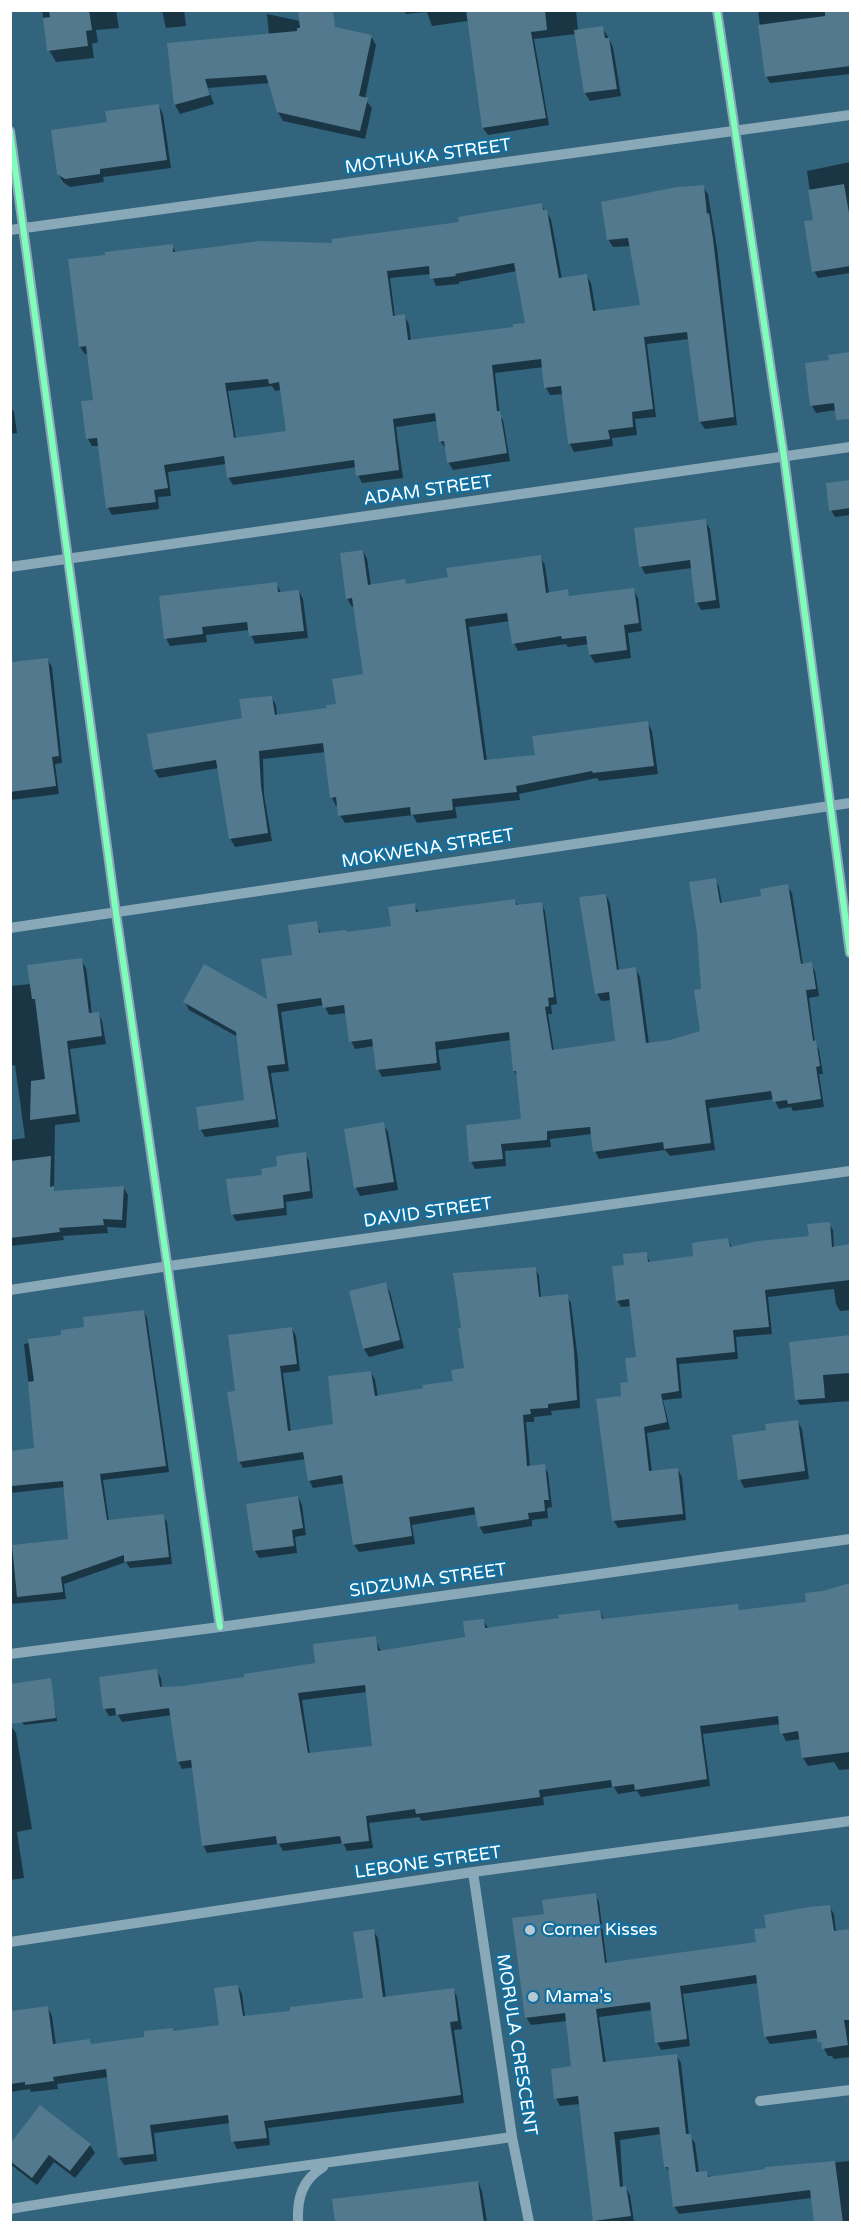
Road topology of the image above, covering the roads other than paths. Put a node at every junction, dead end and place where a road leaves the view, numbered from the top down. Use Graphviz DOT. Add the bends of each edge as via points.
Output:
graph roads {
  1 [pos="717,10"];
  2 [pos="850,115"];
  3 [pos="10,131"];
  4 [pos="736,132"];
  5 [pos="24,228"];
  6 [pos="10,230"];
  7 [pos="850,447"];
  8 [pos="784,457"];
  9 [pos="67,559"];
  10 [pos="10,567"];
  11 [pos="850,803"];
  12 [pos="831,805"];
  13 [pos="116,913"];
  14 [pos="10,928"];
  15 [pos="850,953"];
  16 [pos="850,1171"];
  17 [pos="169,1266"];
  18 [pos="10,1290"];
  19 [pos="850,1539"];
  20 [pos="220,1627"];
  21 [pos="10,1654"];
  22 [pos="850,1821"];
  23 [pos="473,1872"];
  24 [pos="10,1942"];
  25 [pos="850,2090"];
  26 [pos="760,2101"];
  27 [pos="512,2137"];
  28 [pos="328,2164"];
  29 [pos="10,2209"];
  30 [pos="298,2223"];
  31 [pos="529,2223"];
  1 -- 4 [label="street"];
  2 -- 4 [label="street, MOTHUKA STREET"];
  3 -- 5 [label="street"];
  4 -- 5 [label="street, MOTHUKA STREET"];
  4 -- 8 [label="street"];
  5 -- 6 [label="street, MOTHUKA STREET"];
  5 -- 9 [label="street"];
  7 -- 8 [label="street, ADAM STREET"];
  8 -- 9 [label="street, ADAM STREET"];
  8 -- 12 [label="street"];
  9 -- 10 [label="street, ADAM STREET"];
  9 -- 13 [label="street"];
  11 -- 12 [label="street, MOKWENA STREET"];
  12 -- 13 [label="street, MOKWENA STREET"];
  12 -- 15 [label="street"];
  13 -- 14 [label="street, MOKWENA STREET"];
  13 -- 17 [label="street"];
  16 -- 17 [label="street, DAVID STREET"];
  17 -- 18 [label="street, DAVID STREET"];
  17 -- 20 [label="street"];
  19 -- 20 [label="street, SIDZUMA STREET"];
  20 -- 21 [label="street, SIDZUMA STREET"];
  22 -- 23 [label="street, LEBONE STREET"];
  23 -- 24 [label="street, LEBONE STREET"];
  23 -- 27 [label="street, MORULA CRESCENT"];
  25 -- 26 [label="street"];
  27 -- 28 [label="street"];
  27 -- 31 [label="street, MORULA CRESCENT"];
  28 -- 29 [label="street"];
  28 -- 30 [label="street" via="312,2174 303,2187 297,2207"];
}
